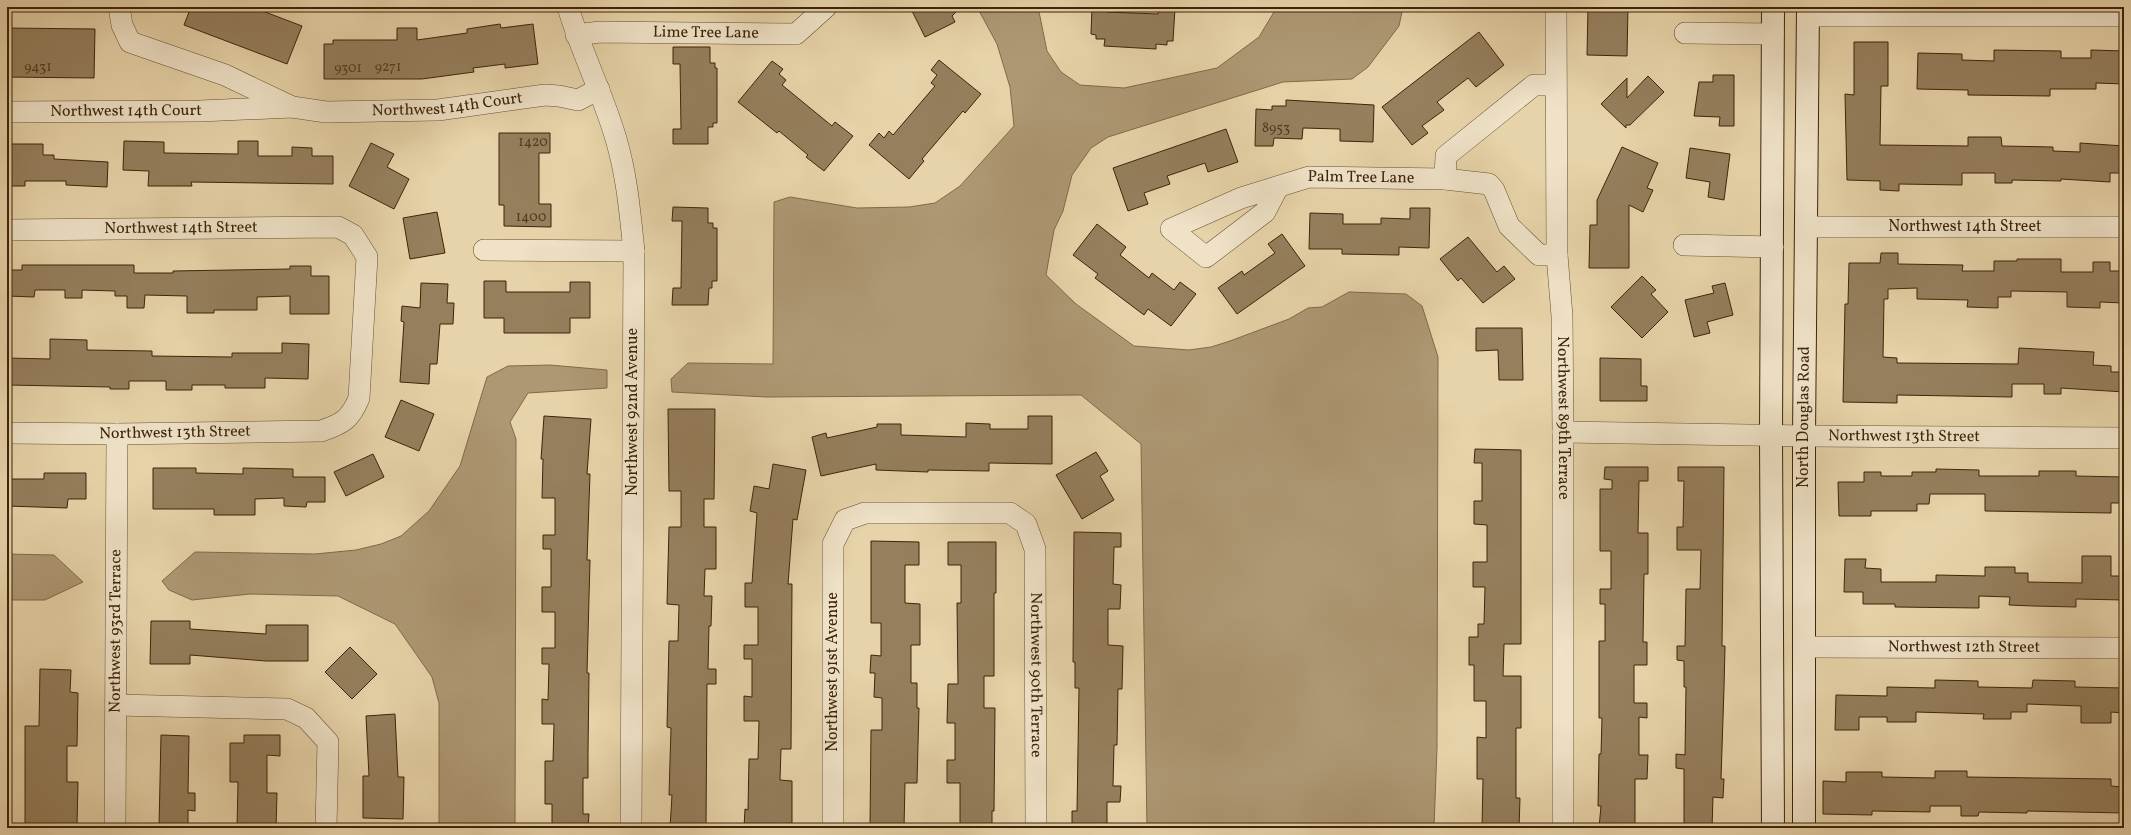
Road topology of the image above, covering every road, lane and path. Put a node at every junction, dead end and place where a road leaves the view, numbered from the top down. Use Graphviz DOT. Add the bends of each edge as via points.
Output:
graph roads {
  1 [pos="119,7"];
  2 [pos="568,7"];
  3 [pos="826,7"];
  4 [pos="1556,7"];
  5 [pos="1773,7"];
  6 [pos="1808,11"];
  7 [pos="2124,16"];
  8 [pos="1685,33"];
  9 [pos="1773,34"];
  10 [pos="576,35"];
  11 [pos="1556,85"];
  12 [pos="599,89"];
  13 [pos="292,107"];
  14 [pos="7,112"];
  15 [pos="1445,179"];
  16 [pos="1278,187"];
  17 [pos="1806,227"];
  18 [pos="2124,227"];
  19 [pos="7,230"];
  20 [pos="1684,245"];
  21 [pos="1773,246"];
  22 [pos="484,250"];
  23 [pos="634,251"];
  24 [pos="1557,255"];
  25 [pos="341,424"];
  26 [pos="1563,432"];
  27 [pos="7,433"];
  28 [pos="117,434"];
  29 [pos="1771,436"];
  30 [pos="1804,436"];
  31 [pos="2124,438"];
  32 [pos="845,520"];
  33 [pos="1805,646"];
  34 [pos="2124,648"];
  35 [pos="116,705"];
  36 [pos="115,828"];
  37 [pos="326,828"];
  38 [pos="631,828"];
  39 [pos="833,828"];
  40 [pos="1036,828"];
  41 [pos="1563,828"];
  42 [pos="1773,828"];
  43 [pos="1804,828"];
  1 -- 13 [label="street, Northwest 14th Court" via="122,25 130,42 225,75"];
  2 -- 10 [label="street, Northwest 92nd Avenue"];
  3 -- 10 [label="street, Lime Tree Lane" via="796,34 600,32"];
  4 -- 11 [label="street, Northwest 89th Terrace"];
  5 -- 9 [label="main road, North Douglas Road"];
  6 -- 7 [label="street"];
  6 -- 17 [label="main road, North Douglas Road"];
  8 -- 9 [label="street"];
  9 -- 21 [label="main road, North Douglas Road"];
  10 -- 12 [label="street, Northwest 92nd Avenue"];
  11 -- 15 [label="street" via="1534,85 1446,156"];
  11 -- 24 [label="street, Northwest 89th Terrace"];
  12 -- 13 [label="street, Northwest 14th Court" via="578,100 545,95 438,110 326,112"];
  12 -- 23 [label="street, Northwest 92nd Avenue" via="616,138 626,178"];
  13 -- 14 [label="street, Northwest 14th Court" via="200,111"];
  15 -- 16 [label="street, Palm Tree Lane" via="1309,177"];
  15 -- 24 [label="street, Palm Tree Lane" via="1489,184 1509,226 1539,255"];
  17 -- 18 [label="street, Northwest 14th Street"];
  17 -- 30 [label="main road, North Douglas Road"];
  19 -- 25 [label="street, Northwest 14th Street" via="338,227 353,235 367,257 366,281 358,398 353,412"];
  20 -- 21 [label="street"];
  21 -- 29 [label="main road, North Douglas Road"];
  22 -- 23 [label="street"];
  23 -- 38 [label="street, Northwest 92nd Avenue"];
  24 -- 26 [label="street, Northwest 89th Terrace" via="1562,316"];
  25 -- 28 [label="street, Northwest 13th Street" via="321,431"];
  26 -- 29 [label="street, Northwest 13th Street"];
  26 -- 41 [label="street, Northwest 89th Terrace"];
  27 -- 28 [label="street, Northwest 13th Street"];
  28 -- 35 [label="street, Northwest 93rd Terrace"];
  29 -- 30 [label="street, Northwest 13th Street"];
  29 -- 42 [label="main road, North Douglas Road"];
  30 -- 31 [label="street, Northwest 13th Street"];
  30 -- 33 [label="main road, North Douglas Road"];
  32 -- 39 [label="street, Northwest 91st Avenue" via="833,544"];
  32 -- 40 [label="street, Northwest 90th Terrace" via="865,513 1010,513 1026,524 1035,548"];
  33 -- 34 [label="street, Northwest 12th Street"];
  33 -- 43 [label="main road, North Douglas Road"];
  35 -- 36 [label="street, Northwest 93rd Terrace"];
  35 -- 37 [label="street" via="287,709 306,718 328,742"];
}
